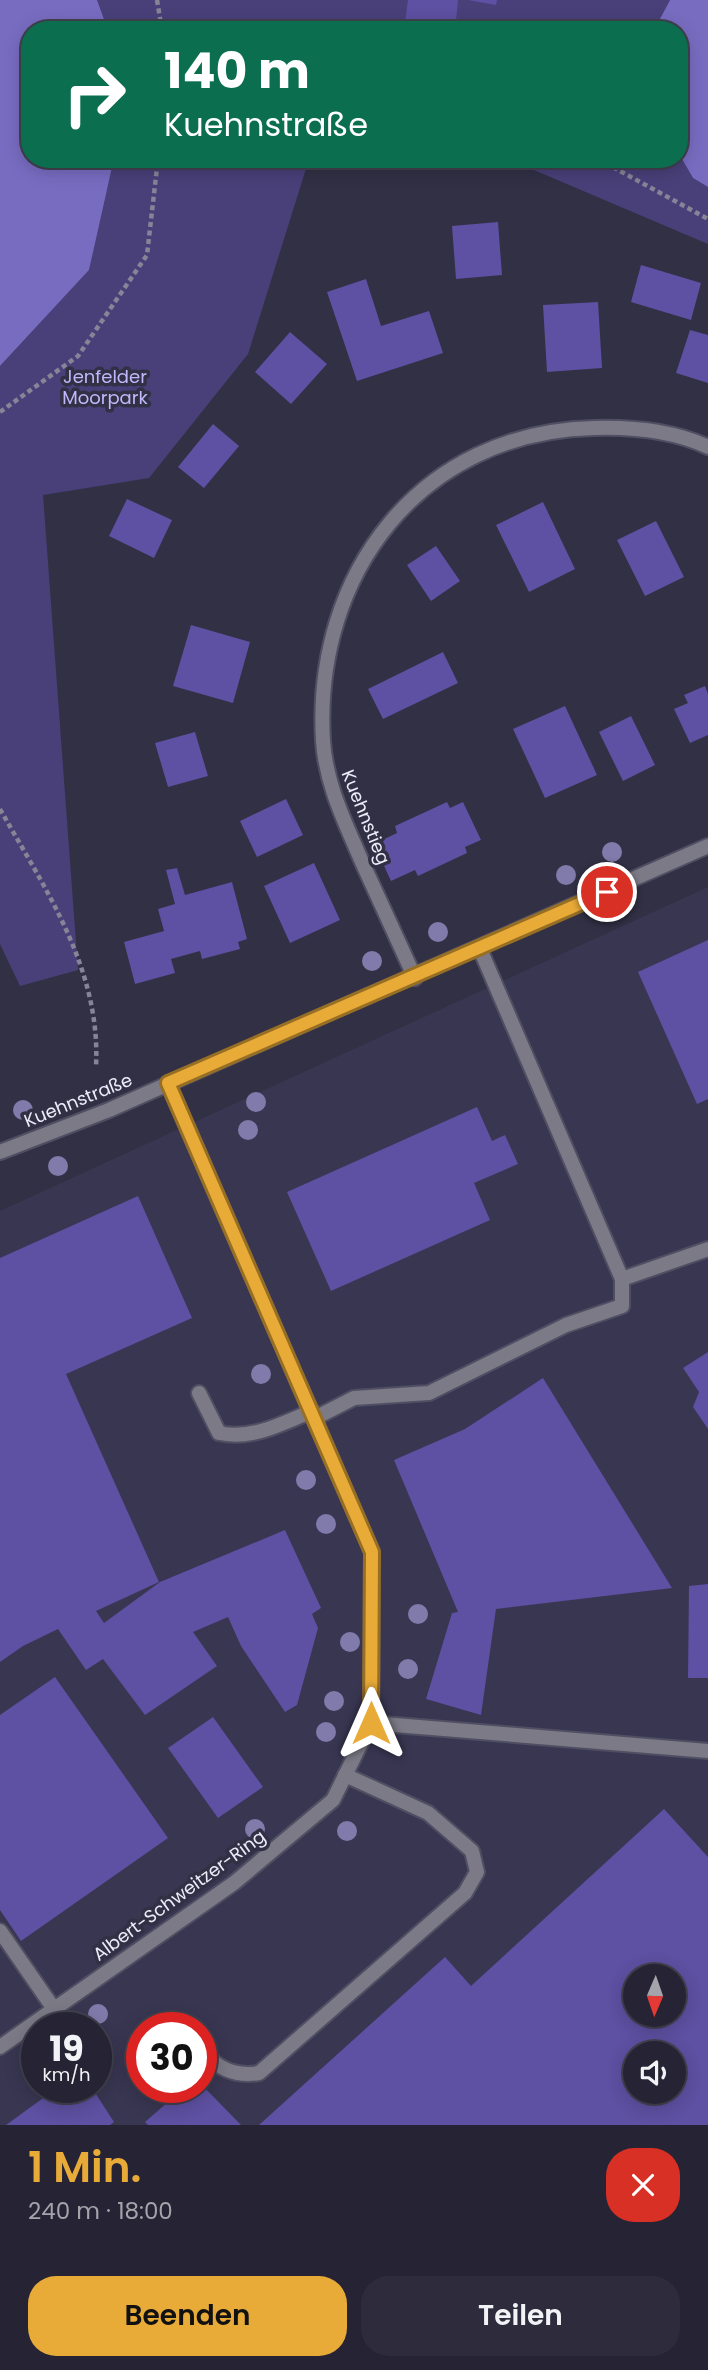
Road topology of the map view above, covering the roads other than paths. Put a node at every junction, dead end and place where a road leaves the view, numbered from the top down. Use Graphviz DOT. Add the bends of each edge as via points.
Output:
graph roads {
  1 [pos="708,447"];
  2 [pos="708,846"];
  3 [pos="480,949"];
  4 [pos="415,978"];
  5 [pos="168,1083"];
  6 [pos="0,1152"];
  7 [pos="708,1250"];
  8 [pos="622,1279"];
  9 [pos="199,1393"];
  10 [pos="313,1415"];
  11 [pos="371,1723"];
  12 [pos="708,1751"];
  13 [pos="345,1775"];
  14 [pos="0,1931"];
  15 [pos="54,2009"];
  16 [pos="0,2047"];
  17 [pos="217,2062"];
  1 -- 4 [label="street, Kuehnstieg" via="612,427 567,428 509,440 448,468 416,495 365,557 344,598 327,656 325,761 339,809"];
  2 -- 3 [label="street, Kuehnstraße"];
  3 -- 4 [label="street, Kuehnstraße"];
  3 -- 8 [label="street"];
  4 -- 5 [label="street, Kuehnstraße"];
  5 -- 6 [label="street, Kuehnstraße"];
  5 -- 10 [label="street, Albert-Schweitzer-Ring"];
  7 -- 8 [label="street"];
  8 -- 10 [label="street" via="622,1306 566,1325 429,1393 354,1398"];
  9 -- 10 [label="street" via="219,1433 235,1437"];
  10 -- 11 [label="street, Albert-Schweitzer-Ring" via="372,1552"];
  11 -- 12 [label="street"];
  11 -- 13 [label="street, Albert-Schweitzer-Ring"];
  13 -- 15 [label="street, Albert-Schweitzer-Ring" via="332,1800 234,1883"];
  13 -- 17 [label="street" via="428,1813 472,1851 477,1872 465,1893 259,2073 227,2071"];
  14 -- 15 [label="street"];
  15 -- 16 [label="street, Albert-Schweitzer-Ring"];
}
